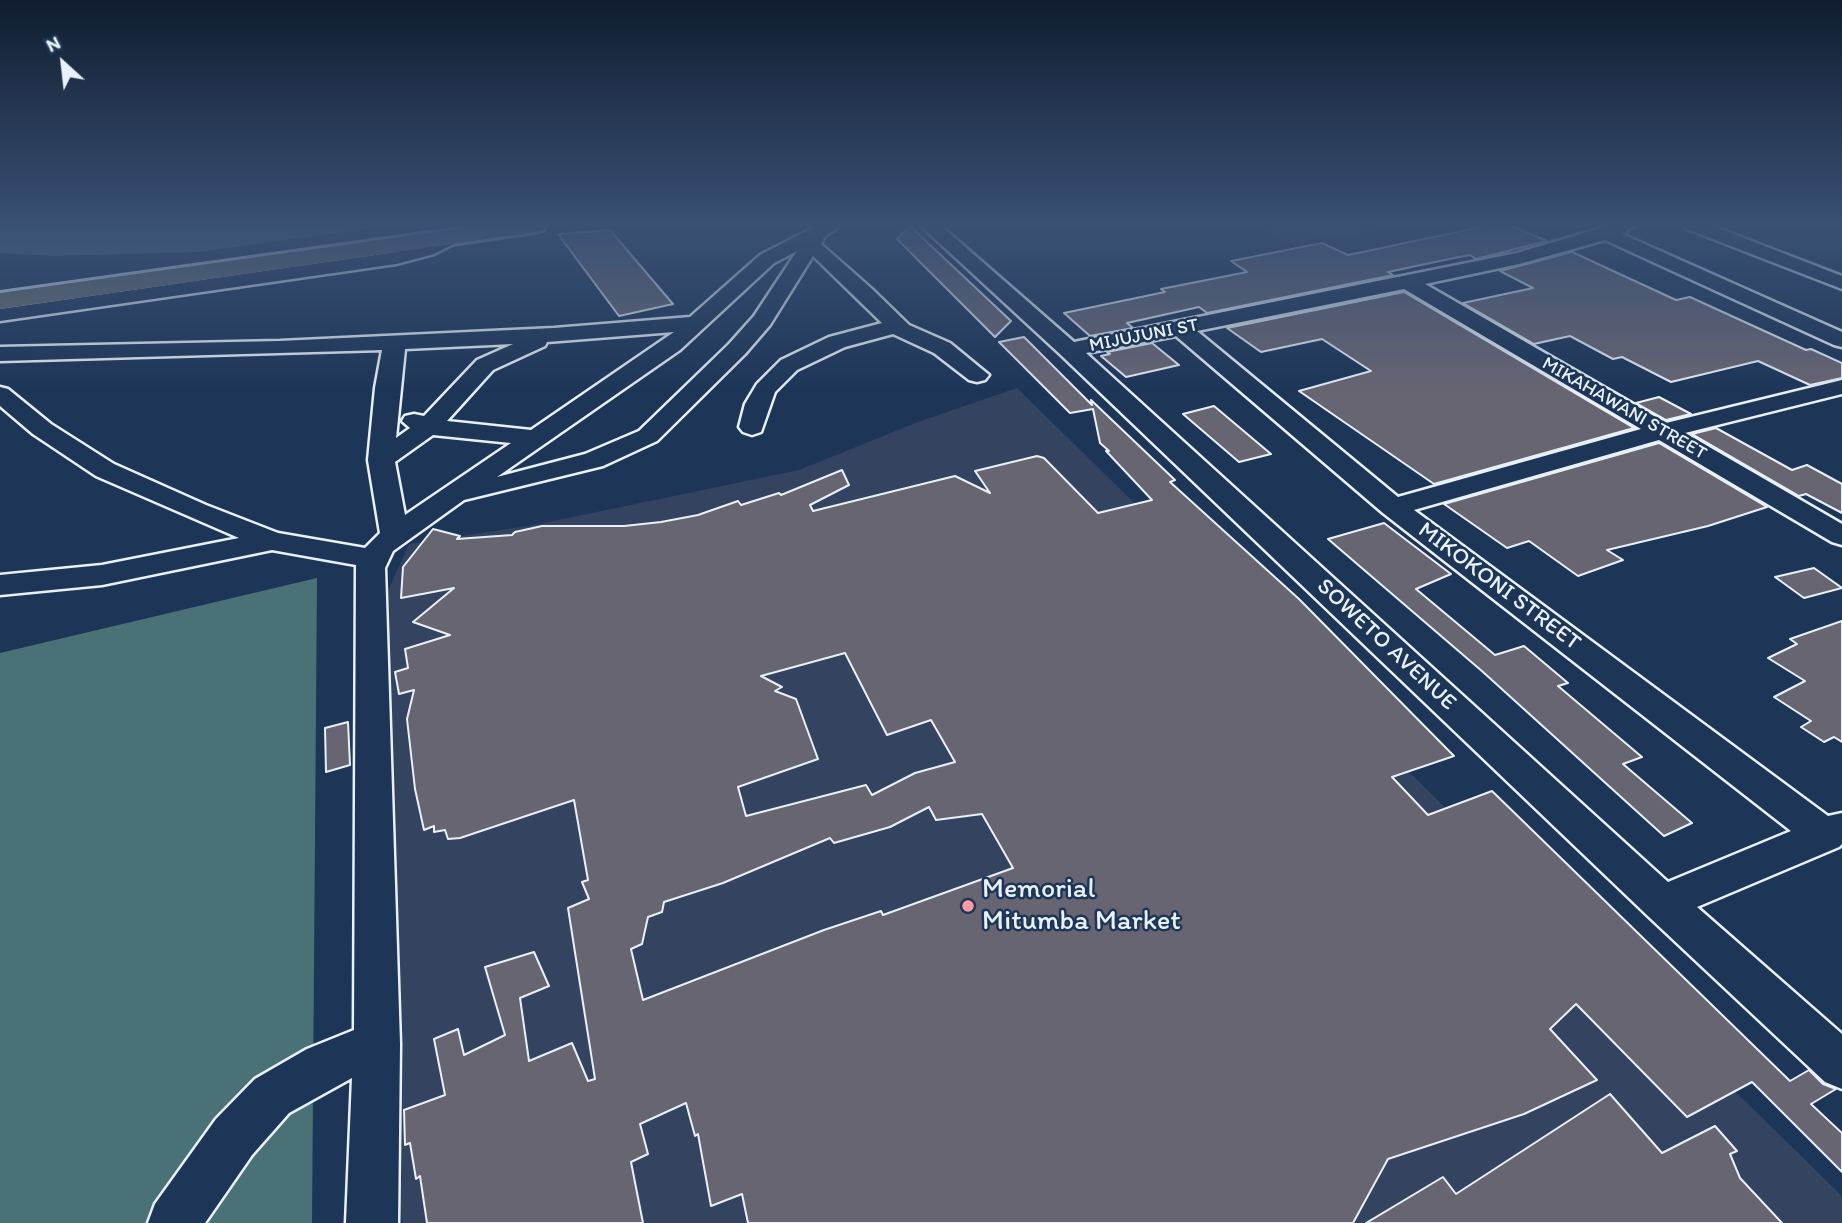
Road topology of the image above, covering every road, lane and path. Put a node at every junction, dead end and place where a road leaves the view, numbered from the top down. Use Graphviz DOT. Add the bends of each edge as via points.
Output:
graph roads {
  1 [pos="134,282"];
  2 [pos="229,282"];
  3 [pos="740,282"];
  4 [pos="788,282"];
  5 [pos="861,282"];
  6 [pos="992,282"];
  7 [pos="1407,282"];
  8 [pos="1724,282"];
  9 [pos="0,301"];
  10 [pos="0,315"];
  11 [pos="699,323"];
  12 [pos="897,326"];
  13 [pos="1181,329"];
  14 [pos="554,335"];
  15 [pos="1842,340"];
  16 [pos="395,342"];
  17 [pos="1069,351"];
  18 [pos="0,354"];
  19 [pos="976,375"];
  20 [pos="1842,387"];
  21 [pos="0,394"];
  22 [pos="387,411"];
  23 [pos="428,427"];
  24 [pos="752,427"];
  25 [pos="1663,431"];
  26 [pos="534,438"];
  27 [pos="382,460"];
  28 [pos="450,498"];
  29 [pos="1393,508"];
  30 [pos="396,535"];
  31 [pos="1842,536"];
  32 [pos="272,541"];
  33 [pos="373,559"];
  34 [pos="0,585"];
  35 [pos="1834,831"];
  36 [pos="1663,903"];
  37 [pos="377,1044"];
  38 [pos="1842,1065"];
  39 [pos="174,1223"];
  40 [pos="372,1223"];
  1 -- 9 [label="highway"];
  2 -- 10 [label="street"];
  3 -- 11 [label="street"];
  4 -- 28 [label="street" via="737,349 648,436 594,460"];
  5 -- 12 [label="street"];
  6 -- 17 [label="street, SOWETO AVENUE"];
  7 -- 13 [label="street, MIJUJUNI ST"];
  7 -- 25 [label="street, MIKAHAWANI STREET"];
  8 -- 15 [label="street"];
  11 -- 14 [label="street"];
  11 -- 26 [label="street"];
  12 -- 19 [label="street" via="942,348"];
  12 -- 24 [label="street" via="838,342 789,365 765,389"];
  13 -- 17 [label="street, MIJUJUNI ST"];
  13 -- 29 [label="street, MIKOKONI STREET"];
  14 -- 16 [label="street"];
  14 -- 23 [label="street" via="485,365"];
  16 -- 18 [label="street"];
  16 -- 22 [label="street"];
  17 -- 36 [label="street, SOWETO AVENUE"];
  20 -- 25 [label="street"];
  21 -- 32 [label="street" via="42,429 105,470"];
  22 -- 23 [label="street"];
  22 -- 27 [label="street"];
  23 -- 26 [label="street"];
  23 -- 27 [label="street"];
  25 -- 29 [label="street"];
  25 -- 31 [label="street, MIKAHAWANI STREET"];
  26 -- 28 [label="street"];
  27 -- 30 [label="street"];
  28 -- 30 [label="street"];
  29 -- 35 [label="street, MIKOKONI STREET"];
  30 -- 33 [label="street"];
  32 -- 33 [label="street"];
  32 -- 34 [label="street" via="102,575"];
  33 -- 37 [label="street"];
  35 -- 36 [label="street"];
  36 -- 38 [label="street, SOWETO AVENUE"];
  37 -- 39 [label="street" via="324,1066 272,1096 234,1138"];
  37 -- 40 [label="street"];
}
